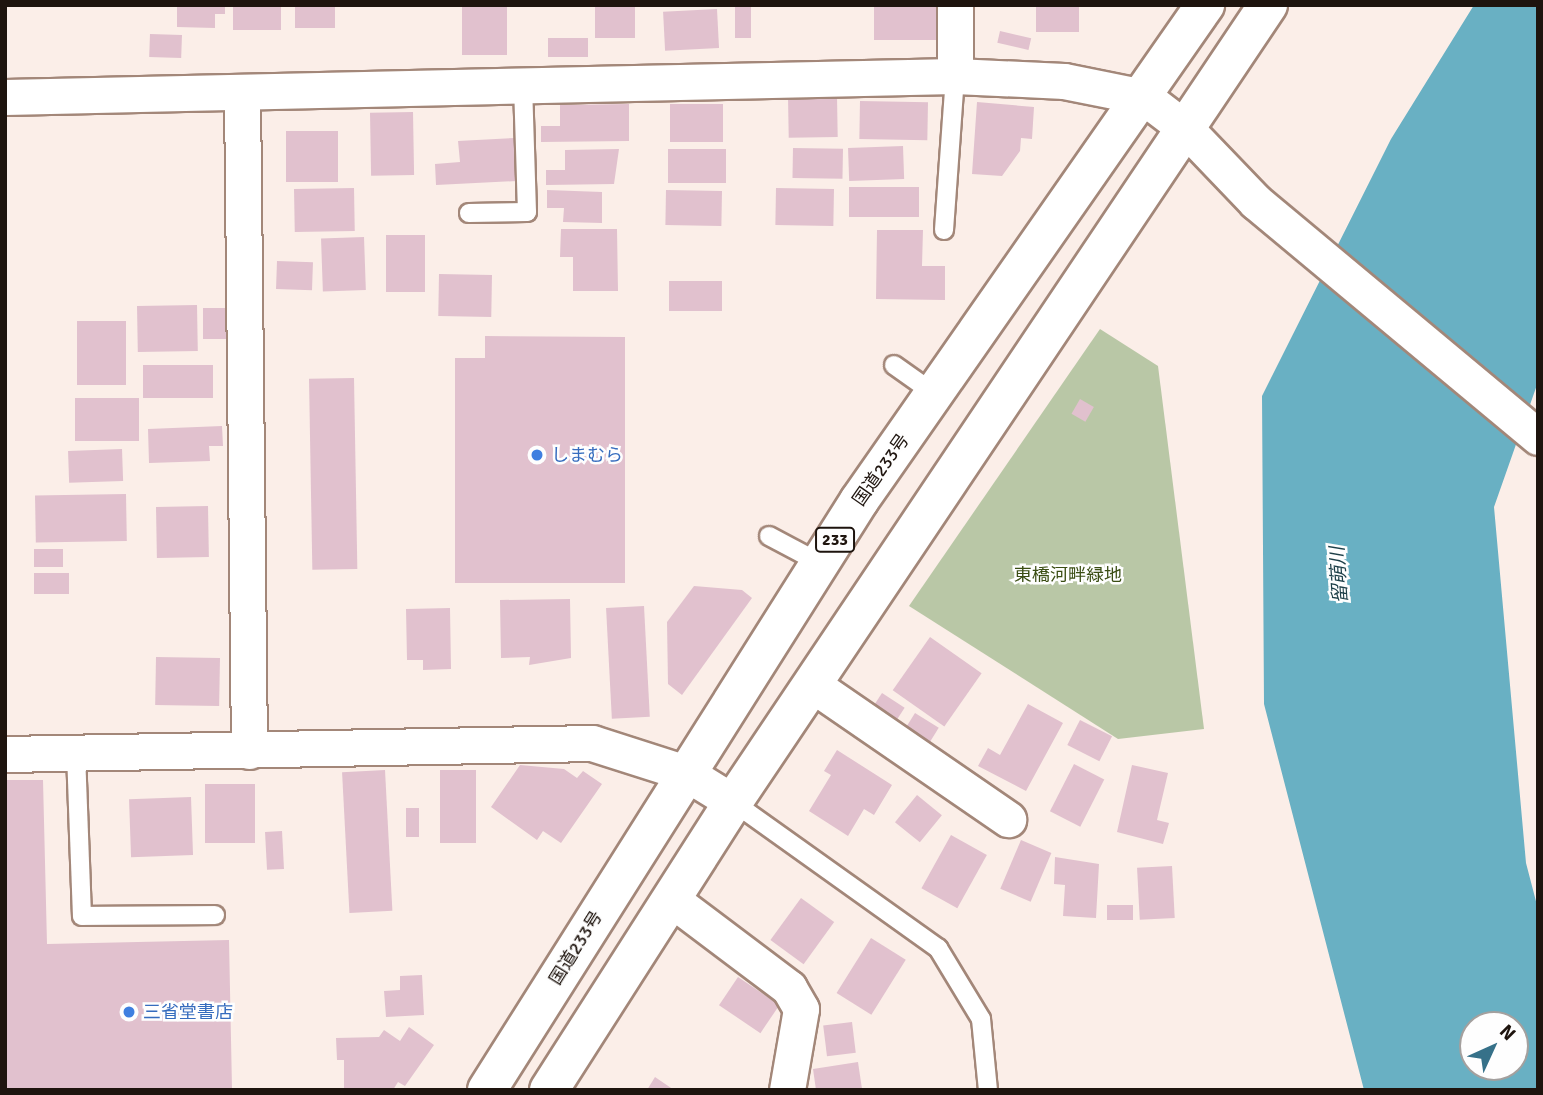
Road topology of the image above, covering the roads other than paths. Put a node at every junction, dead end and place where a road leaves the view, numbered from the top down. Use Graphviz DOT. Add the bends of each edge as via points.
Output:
graph roads {
  1 [pos="955,5"];
  2 [pos="1205,5"];
  3 [pos="1268,5"];
  4 [pos="956,76"];
  5 [pos="523,86"];
  6 [pos="242,94"];
  7 [pos="5,97"];
  8 [pos="1144,97"];
  9 [pos="1186,129"];
  10 [pos="468,213"];
  11 [pos="944,230"];
  12 [pos="894,365"];
  13 [pos="935,394"];
  14 [pos="1538,437"];
  15 [pos="769,536"];
  16 [pos="820,564"];
  17 [pos="813,685"];
  18 [pos="249,751"];
  19 [pos="5,754"];
  20 [pos="76,754"];
  21 [pos="686,773"];
  22 [pos="733,802"];
  23 [pos="1008,819"];
  24 [pos="671,899"];
  25 [pos="215,915"];
  26 [pos="487,1090"];
  27 [pos="549,1090"];
  28 [pos="787,1090"];
  29 [pos="988,1090"];
  1 -- 4 [label="street"];
  2 -- 8 [label="highway, 国道233号 / 233"];
  3 -- 9 [label="highway"];
  4 -- 5 [label="street"];
  4 -- 8 [label="street" via="1064,81"];
  4 -- 11 [label="lane"];
  5 -- 6 [label="street"];
  5 -- 10 [label="lane" via="527,212"];
  6 -- 7 [label="street"];
  6 -- 18 [label="street"];
  8 -- 9 [label="street"];
  8 -- 13 [label="highway, 国道233号 / 233"];
  9 -- 14 [label="street" via="1256,202"];
  9 -- 17 [label="highway"];
  12 -- 13 [label="lane"];
  13 -- 16 [label="highway, 国道233号 / 233"];
  15 -- 16 [label="lane"];
  16 -- 21 [label="highway, 国道233号 / 233"];
  17 -- 22 [label="highway"];
  17 -- 23 [label="street"];
  18 -- 20 [label="street"];
  18 -- 21 [label="street" via="592,743"];
  19 -- 20 [label="street"];
  20 -- 25 [label="lane" via="82,916"];
  21 -- 22 [label="street"];
  21 -- 26 [label="highway, 国道233号 / 233"];
  22 -- 24 [label="highway"];
  22 -- 29 [label="lane" via="938,948 981,1019"];
  24 -- 27 [label="highway"];
  24 -- 28 [label="street" via="789,988 801,1009"];
}
